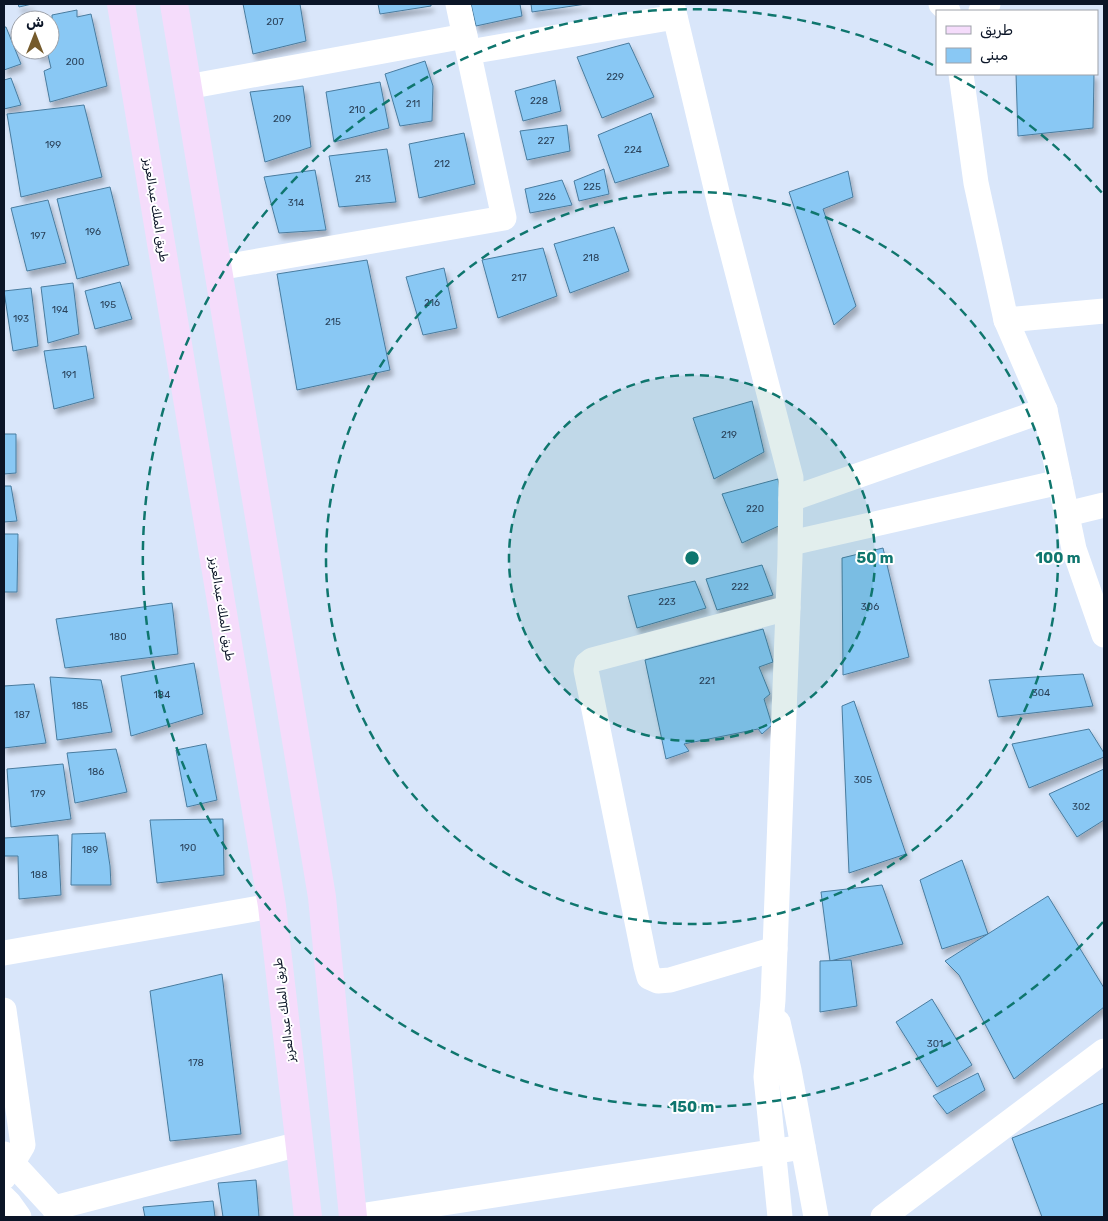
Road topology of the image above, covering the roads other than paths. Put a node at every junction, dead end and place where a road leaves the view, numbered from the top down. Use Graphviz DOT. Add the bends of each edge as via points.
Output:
graph roads {
  1 [pos="121,4"];
  2 [pos="174,4"];
  3 [pos="458,4"];
  4 [pos="674,10"];
  5 [pos="467,44"];
  6 [pos="961,75"];
  7 [pos="188,87"];
  8 [pos="218,268"];
  9 [pos="1104,311"];
  10 [pos="1006,320"];
  11 [pos="1045,410"];
  12 [pos="1060,482"];
  13 [pos="791,498"];
  14 [pos="1104,505"];
  15 [pos="1067,514"];
  16 [pos="791,544"];
  17 [pos="788,608"];
  18 [pos="1104,635"];
  19 [pos="272,906"];
  20 [pos="775,949"];
  21 [pos="4,952"];
  22 [pos="773,1000"];
  23 [pos="4,1010"];
  24 [pos="1104,1051"];
  25 [pos="300,1144"];
  26 [pos="803,1147"];
  27 [pos="774,1152"];
  28 [pos="7,1165"];
  29 [pos="4,1198"];
  30 [pos="56,1213"];
  31 [pos="19,1217"];
  32 [pos="308,1217"];
  33 [pos="353,1217"];
  34 [pos="780,1217"];
  35 [pos="816,1217"];
  36 [pos="883,1217"];
  1 -- 19 [label="main road, طريق الملك عبدالعزيز"];
  2 -- 7 [label="main road"];
  3 -- 5 [label="street"];
  4 -- 5 [label="street"];
  4 -- 13 [label="street" via="722,213 791,478"];
  5 -- 7 [label="street"];
  5 -- 8 [label="street" via="504,218"];
  6 -- 10 [label="street" via="976,183"];
  7 -- 8 [label="main road"];
  8 -- 33 [label="main road" via="322,897"];
  9 -- 10 [label="street"];
  10 -- 11 [label="street"];
  11 -- 12 [label="street"];
  11 -- 13 [label="street"];
  12 -- 15 [label="street"];
  12 -- 16 [label="street"];
  13 -- 16 [label="street"];
  14 -- 15 [label="street"];
  15 -- 18 [label="street" via="1074,549"];
  16 -- 17 [label="street"];
  17 -- 20 [label="street"];
  17 -- 20 [label="street" via="592,660 586,670 649,977 658,982 670,980"];
  19 -- 21 [label="street"];
  19 -- 25 [label="main road, طريق الملك عبدالعزيز"];
  20 -- 22 [label="street"];
  22 -- 26 [label="street"];
  22 -- 27 [label="street" via="766,1077"];
  23 -- 28 [label="street" via="23,1145"];
  24 -- 36 [label="street"];
  25 -- 30 [label="street"];
  25 -- 32 [label="main road, طريق الملك عبدالعزيز"];
  26 -- 27 [label="street"];
  26 -- 35 [label="street"];
  27 -- 33 [label="street"];
  27 -- 34 [label="street"];
  28 -- 30 [label="street"];
  29 -- 31 [label="street"];
}
